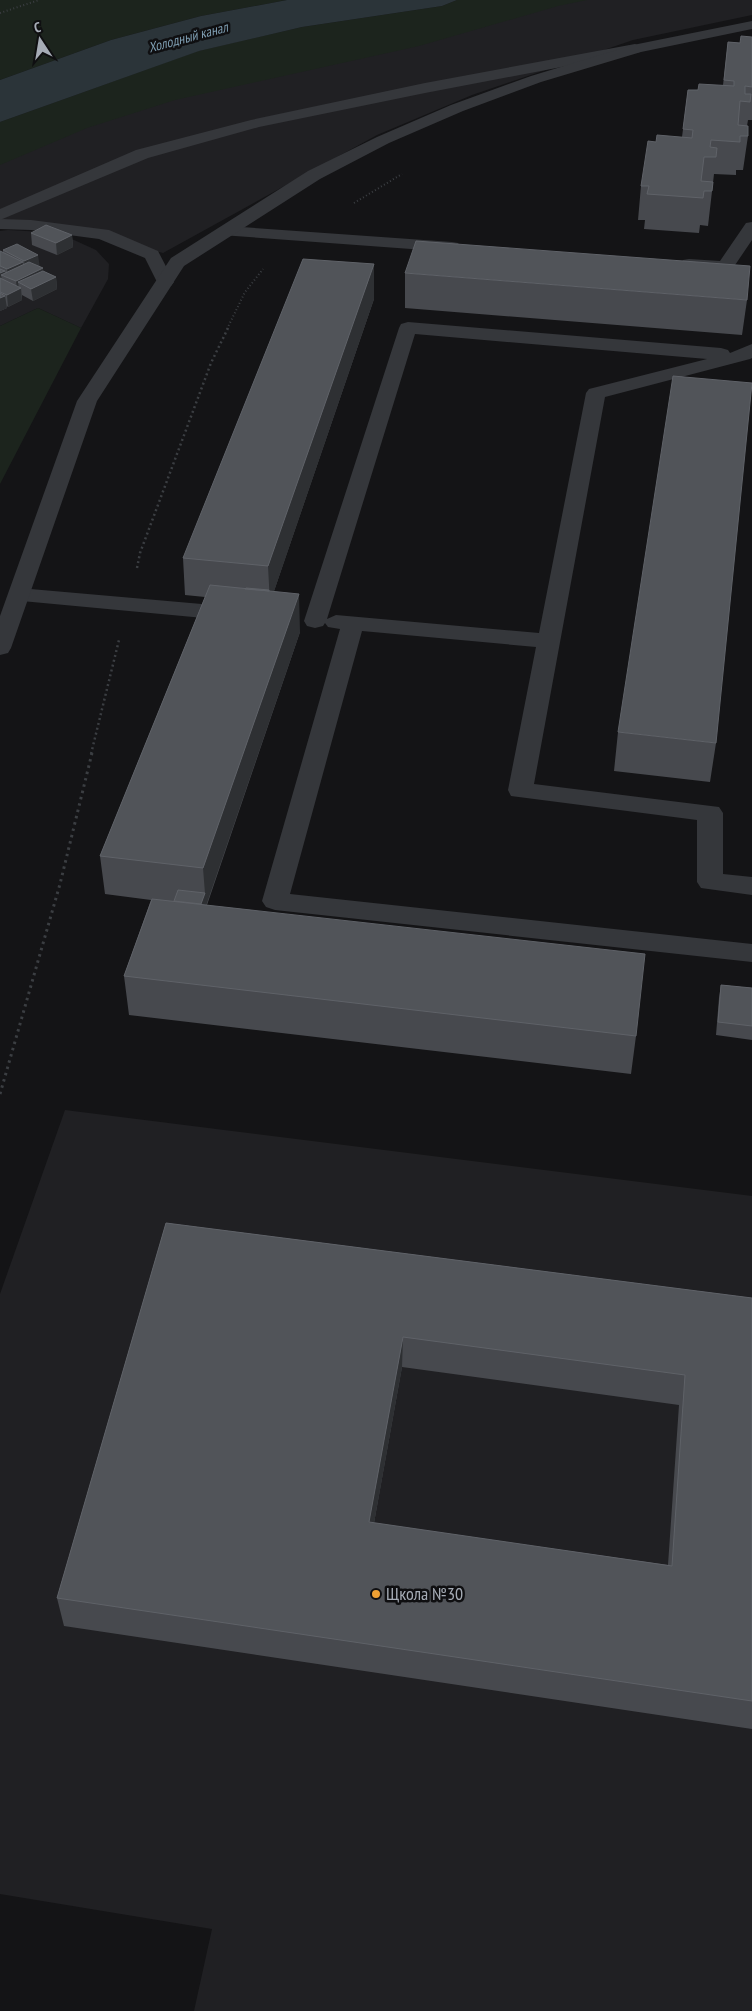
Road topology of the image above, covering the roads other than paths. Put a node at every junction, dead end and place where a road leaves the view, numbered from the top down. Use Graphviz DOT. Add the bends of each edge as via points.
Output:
graph roads {
  1 [pos="752,25"];
  2 [pos="638,48"];
  3 [pos="0,215"];
  4 [pos="0,224"];
  5 [pos="752,227"];
  6 [pos="227,231"];
  7 [pos="467,248"];
  8 [pos="670,263"];
  9 [pos="165,282"];
  10 [pos="747,353"];
  11 [pos="19,595"];
  12 [pos="258,616"];
  13 [pos="354,624"];
  14 [pos="549,641"];
  15 [pos="0,648"];
  16 [pos="752,886"];
  17 [pos="752,953"];
  1 -- 2 [label="street"];
  2 -- 3 [label="street" via="257,122 142,154"];
  2 -- 6 [label="street" via="483,98 383,140 314,174"];
  4 -- 9 [label="street" via="103,234 152,255"];
  5 -- 8 [label="street" via="732,271"];
  6 -- 7 [label="street"];
  6 -- 9 [label="street" via="177,262"];
  9 -- 11 [label="street" via="87,401"];
  10 -- 13 [label="street" via="408,328 306,620"];
  10 -- 14 [label="street" via="596,393"];
  11 -- 12 [label="street"];
  11 -- 15 [label="street"];
  13 -- 14 [label="street"];
  13 -- 17 [label="street" via="275,901"];
  14 -- 16 [label="street" via="520,790 710,813 710,882"];
}
